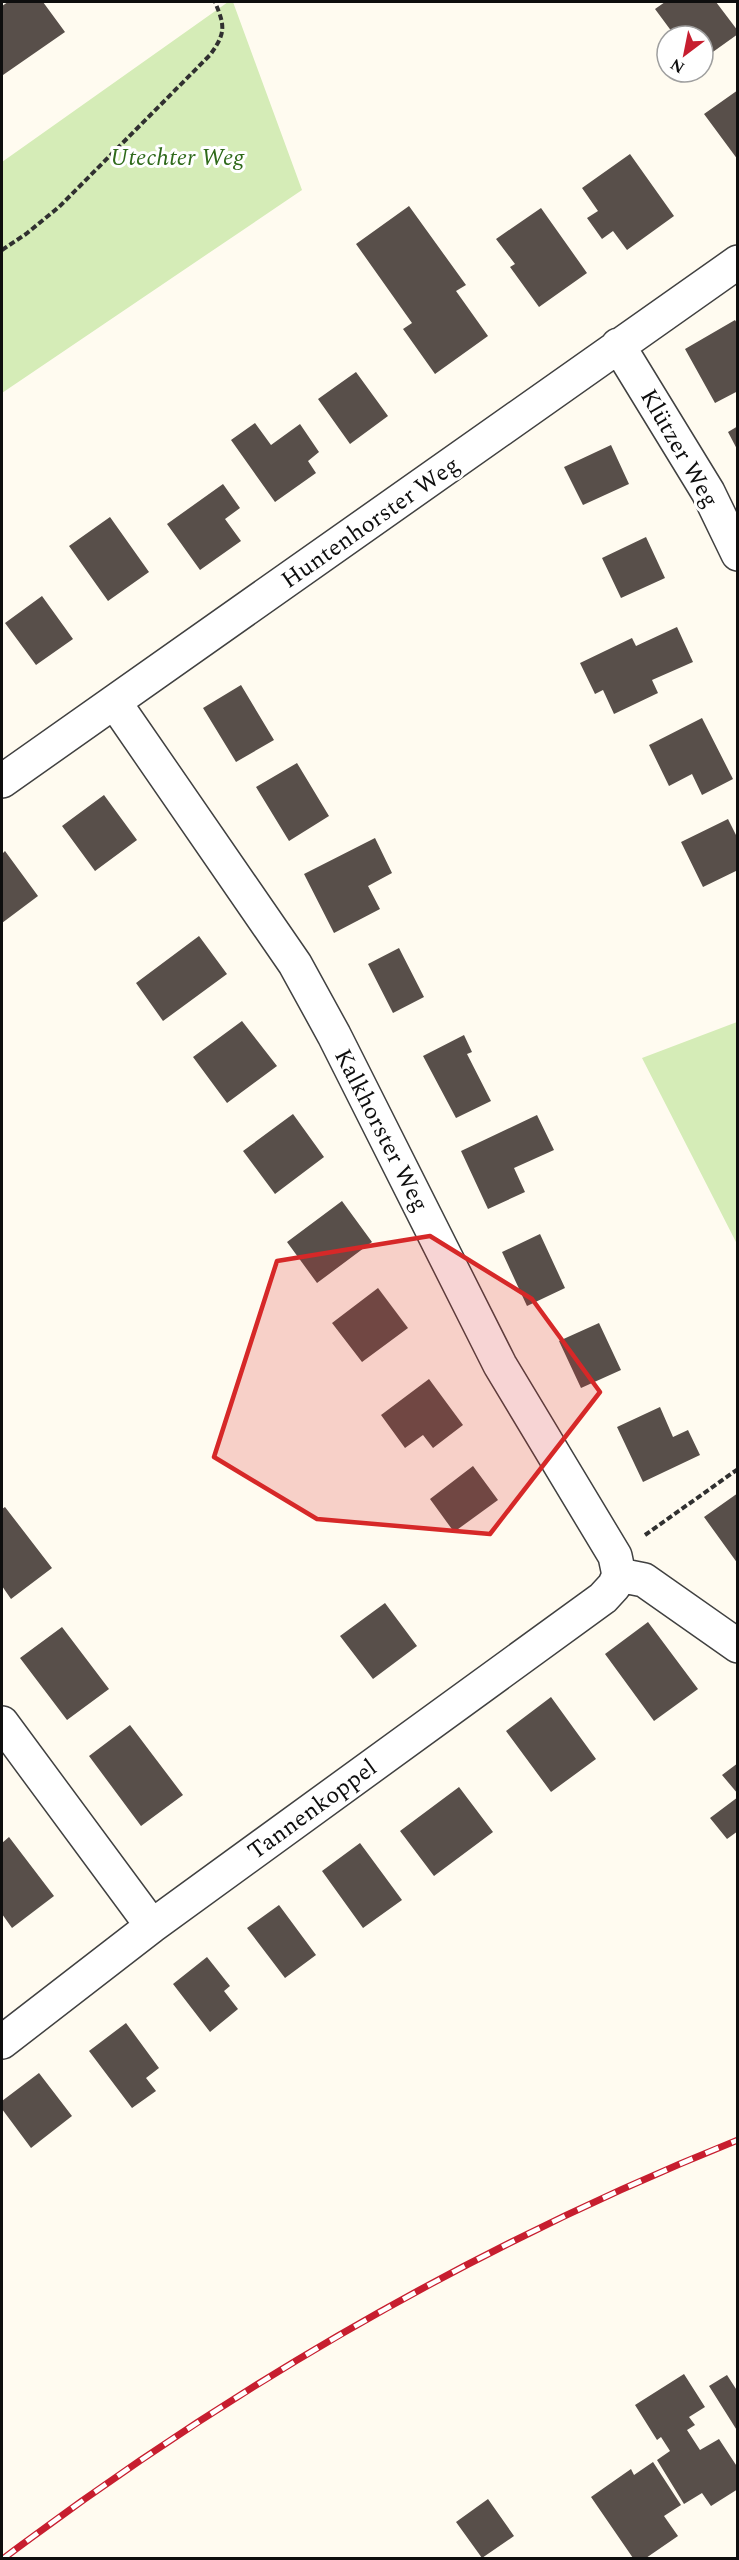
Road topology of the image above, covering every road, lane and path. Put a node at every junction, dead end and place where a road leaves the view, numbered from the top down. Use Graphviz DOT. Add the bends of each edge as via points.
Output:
graph roads {
  1 [pos="215,2"];
  2 [pos="2,250"];
  3 [pos="738,262"];
  4 [pos="618,345"];
  5 [pos="738,554"];
  6 [pos="115,702"];
  7 [pos="2,781"];
  8 [pos="738,1469"];
  9 [pos="617,1565"];
  10 [pos="738,1646"];
  11 [pos="2,1723"];
  12 [pos="152,1926"];
  13 [pos="2,2042"];
  1 -- 2 [label="path" via="223,21 222,33 210,55 59,207"];
  3 -- 4 [label="street, Huntenhorster Weg"];
  4 -- 5 [label="street, Klützer Weg" via="708,492"];
  4 -- 6 [label="street, Huntenhorster Weg"];
  6 -- 7 [label="street, Huntenhorster Weg"];
  6 -- 9 [label="street, Kalkhorster Weg" via="295,964 500,1365"];
  8 -- 9 [label="path"];
  9 -- 10 [label="street"];
  9 -- 12 [label="street, Tannenkoppel" via="614,1586 603,1598"];
  11 -- 12 [label="street"];
  12 -- 13 [label="street, Tannenkoppel"];
}
